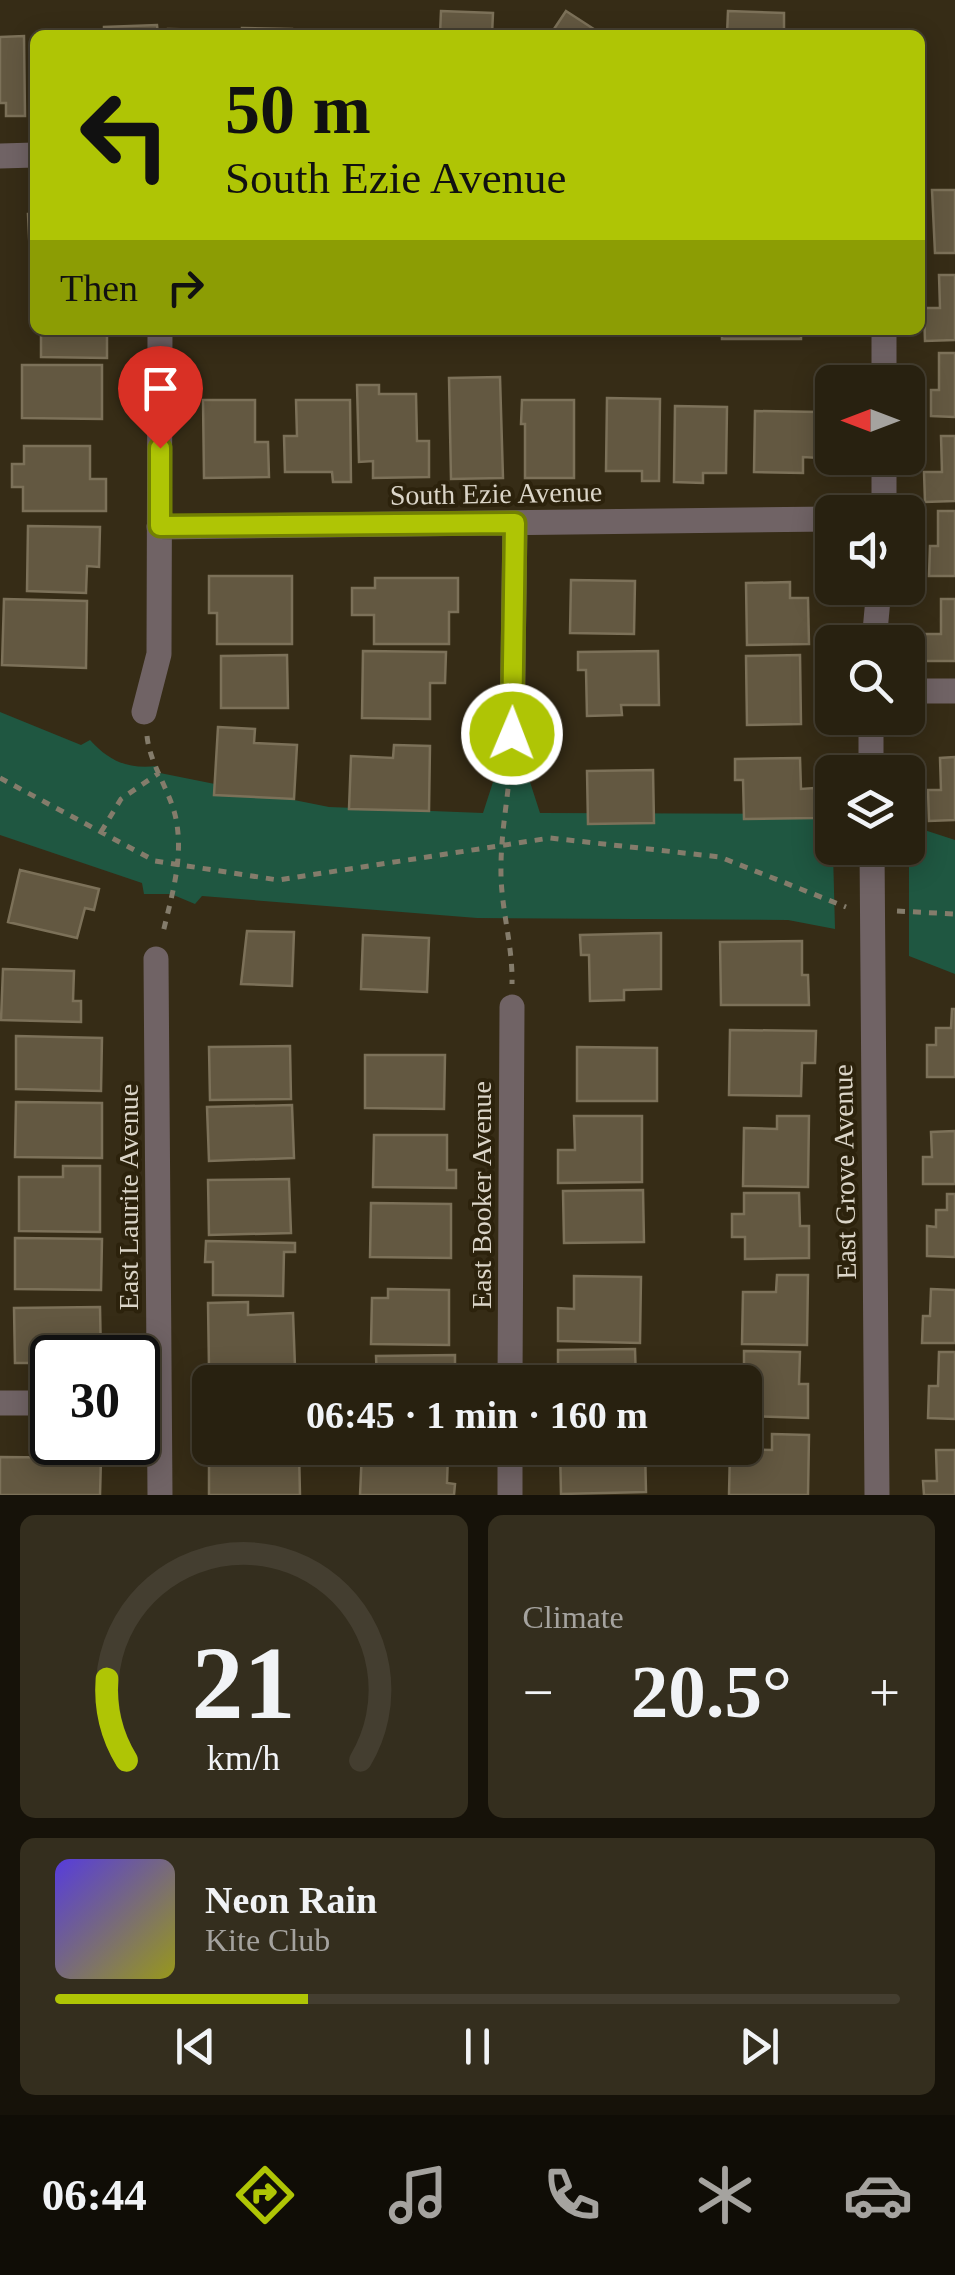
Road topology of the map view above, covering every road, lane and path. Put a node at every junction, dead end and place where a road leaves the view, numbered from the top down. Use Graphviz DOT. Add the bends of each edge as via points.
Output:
graph roads {
  1 [pos="30,155"];
  2 [pos="0,156"];
  3 [pos="160,335"];
  4 [pos="884,335"];
  5 [pos="884,365"];
  6 [pos="815,519"];
  7 [pos="515,523"];
  8 [pos="160,526"];
  9 [pos="925,691"];
  10 [pos="955,691"];
  11 [pos="144,712"];
  12 [pos="512,734"];
  13 [pos="159,773"];
  14 [pos="0,778"];
  15 [pos="101,832"];
  16 [pos="503,844"];
  17 [pos="180,864"];
  18 [pos="872,865"];
  19 [pos="871,910"];
  20 [pos="955,914"];
  21 [pos="156,959"];
  22 [pos="512,1007"];
  23 [pos="149,1335"];
  24 [pos="510,1365"];
  25 [pos="30,1402"];
  26 [pos="0,1403"];
  27 [pos="156,1465"];
  28 [pos="510,1465"];
  29 [pos="160,1495"];
  30 [pos="510,1495"];
  31 [pos="877,1495"];
  1 -- 2 [label="street"];
  3 -- 8 [label="street"];
  4 -- 5 [label="street"];
  6 -- 7 [label="street, South Ezie Avenue"];
  7 -- 8 [label="street, South Ezie Avenue"];
  7 -- 12 [label="street"];
  8 -- 11 [label="street" via="159,654"];
  9 -- 10 [label="street"];
  11 -- 13 [label="path"];
  12 -- 16 [label="path"];
  13 -- 15 [label="path" via="121,798"];
  13 -- 17 [label="path" via="176,818"];
  14 -- 15 [label="path"];
  15 -- 17 [label="path" via="156,861"];
  16 -- 17 [label="path" via="278,880"];
  16 -- 19 [label="path" via="550,838 720,857 844,907"];
  16 -- 22 [label="path"];
  17 -- 21 [label="path"];
  18 -- 19 [label="street, East Grove Avenue"];
  19 -- 20 [label="path"];
  19 -- 31 [label="street, East Grove Avenue"];
  21 -- 23 [label="street, East Laurite Avenue"];
  22 -- 24 [label="street, East Booker Avenue"];
  25 -- 26 [label="street"];
  27 -- 29 [label="street, East Laurite Avenue"];
  28 -- 30 [label="street"];
}
